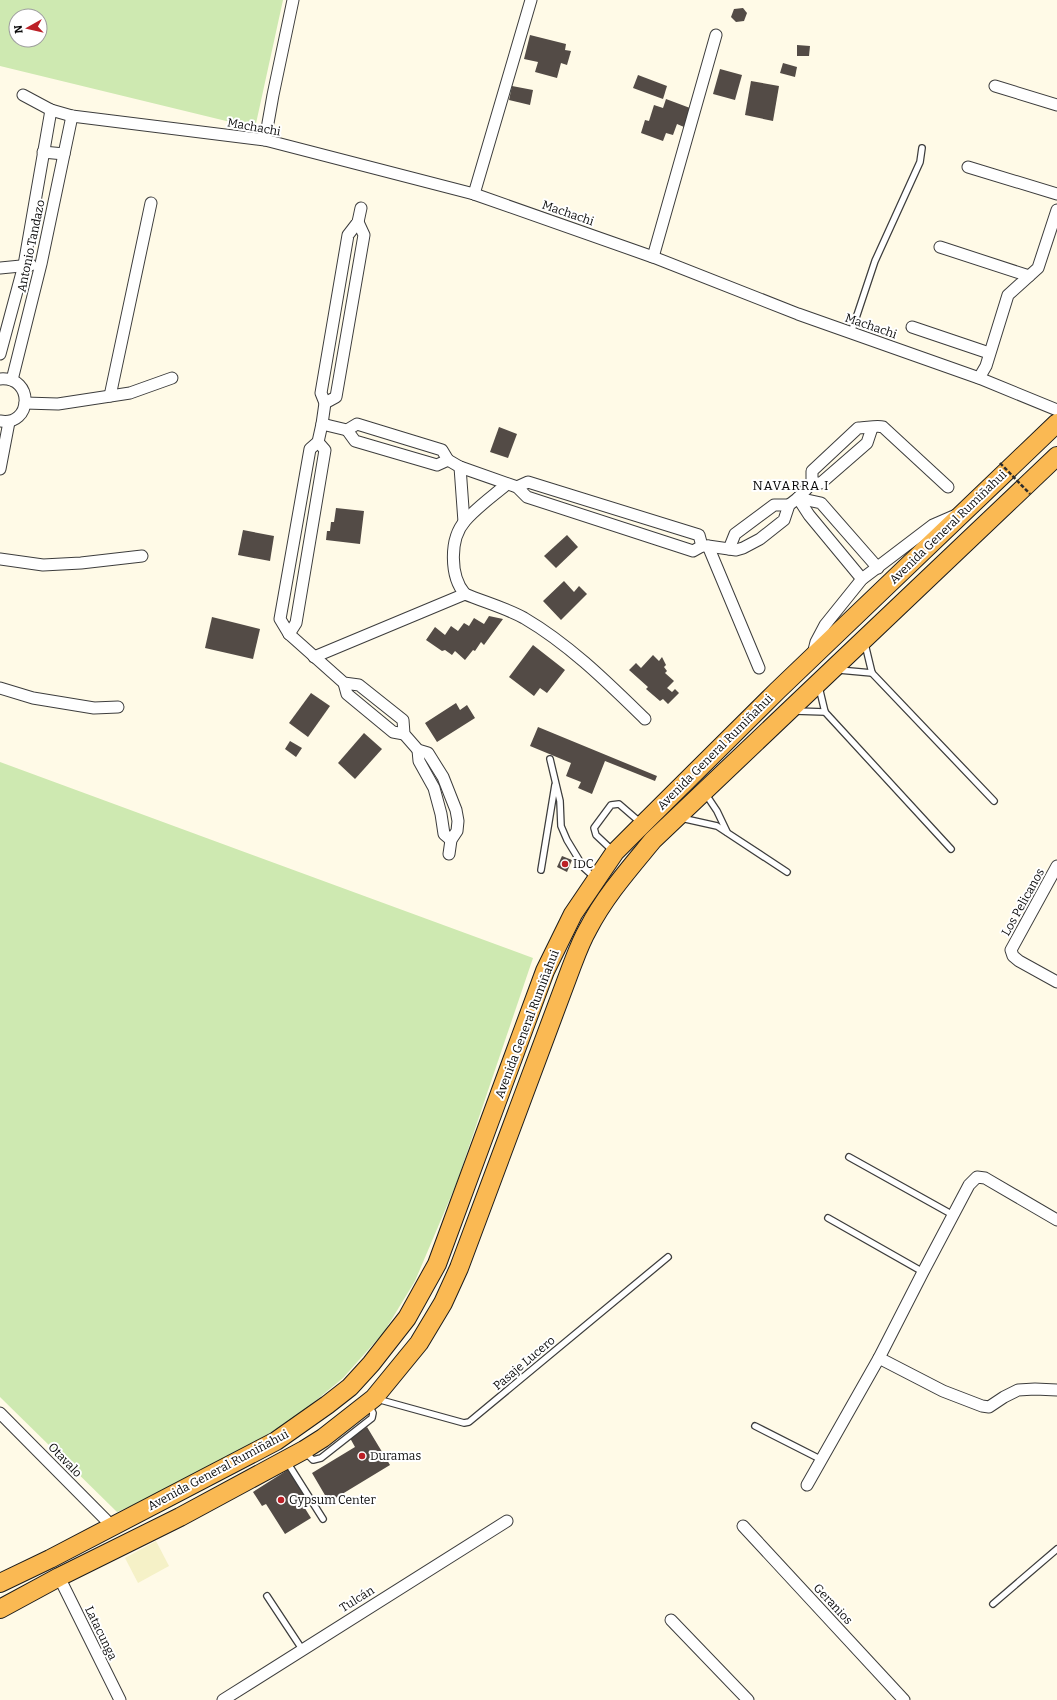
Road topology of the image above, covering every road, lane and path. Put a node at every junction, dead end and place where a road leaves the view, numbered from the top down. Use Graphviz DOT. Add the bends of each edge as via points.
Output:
graph roads {
  1 [pos="293,0"];
  2 [pos="531,0"];
  3 [pos="716,35"];
  4 [pos="995,86"];
  5 [pos="23,94"];
  6 [pos="1057,105"];
  7 [pos="51,110"];
  8 [pos="72,116"];
  9 [pos="265,140"];
  10 [pos="922,148"];
  11 [pos="43,152"];
  12 [pos="64,154"];
  13 [pos="968,167"];
  14 [pos="474,194"];
  15 [pos="1057,194"];
  16 [pos="152,203"];
  17 [pos="361,208"];
  18 [pos="1057,210"];
  19 [pos="358,222"];
  20 [pos="940,247"];
  21 [pos="653,257"];
  22 [pos="41,264"];
  23 [pos="24,265"];
  24 [pos="0,268"];
  25 [pos="1029,276"];
  26 [pos="912,327"];
  27 [pos="851,333"];
  28 [pos="989,353"];
  29 [pos="0,354"];
  30 [pos="172,378"];
  31 [pos="979,378"];
  32 [pos="0,379"];
  33 [pos="12,380"];
  34 [pos="110,396"];
  35 [pos="25,403"];
  36 [pos="325,403"];
  37 [pos="1057,410"];
  38 [pos="4,421"];
  39 [pos="1057,423"];
  40 [pos="322,424"];
  41 [pos="872,428"];
  42 [pos="347,430"];
  43 [pos="318,442"];
  44 [pos="1057,456"];
  45 [pos="448,460"];
  46 [pos="1000,463"];
  47 [pos="460,467"];
  48 [pos="0,469"];
  49 [pos="812,484"];
  50 [pos="512,485"];
  51 [pos="948,487"];
  52 [pos="1030,494"];
  53 [pos="798,498"];
  54 [pos="789,505"];
  55 [pos="962,513"];
  56 [pos="464,522"];
  57 [pos="705,546"];
  58 [pos="729,549"];
  59 [pos="142,556"];
  60 [pos="0,559"];
  61 [pos="878,568"];
  62 [pos="862,579"];
  63 [pos="465,594"];
  64 [pos="289,634"];
  65 [pos="863,640"];
  66 [pos="314,657"];
  67 [pos="812,657"];
  68 [pos="759,668"];
  69 [pos="833,669"];
  70 [pos="872,673"];
  71 [pos="818,683"];
  72 [pos="0,688"];
  73 [pos="118,707"];
  74 [pos="789,710"];
  75 [pos="825,712"];
  76 [pos="646,719"];
  77 [pos="418,750"];
  78 [pos="550,759"];
  79 [pos="555,782"];
  80 [pos="704,791"];
  81 [pos="994,801"];
  82 [pos="676,818"];
  83 [pos="642,824"];
  84 [pos="728,833"];
  85 [pos="451,840"];
  86 [pos="951,849"];
  87 [pos="615,852"];
  88 [pos="449,854"];
  89 [pos="1057,866"];
  90 [pos="541,870"];
  91 [pos="787,872"];
  92 [pos="595,879"];
  93 [pos="1057,982"];
  94 [pos="849,1157"];
  95 [pos="953,1215"];
  96 [pos="828,1218"];
  97 [pos="1057,1220"];
  98 [pos="668,1257"];
  99 [pos="923,1272"];
  100 [pos="879,1358"];
  101 [pos="1057,1390"];
  102 [pos="371,1400"];
  103 [pos="0,1413"];
  104 [pos="755,1426"];
  105 [pos="286,1460"];
  106 [pos="822,1460"];
  107 [pos="807,1485"];
  108 [pos="323,1518"];
  109 [pos="507,1521"];
  110 [pos="112,1526"];
  111 [pos="743,1526"];
  112 [pos="1057,1549"];
  113 [pos="59,1577"];
  114 [pos="0,1583"];
  115 [pos="267,1596"];
  116 [pos="992,1604"];
  117 [pos="0,1609"];
  118 [pos="671,1620"];
  119 [pos="302,1649"];
  120 [pos="120,1700"];
  121 [pos="223,1700"];
  122 [pos="748,1700"];
  123 [pos="904,1700"];
  1 -- 9 [label="street"];
  2 -- 14 [label="street"];
  3 -- 21 [label="street"];
  4 -- 6 [label="street"];
  5 -- 7 [label="street, Machachi"];
  7 -- 8 [label="street, Machachi"];
  7 -- 11 [label="street, Antonio Tandazo"];
  8 -- 9 [label="street, Machachi"];
  8 -- 12 [label="street, Antonio Tandazo"];
  9 -- 14 [label="street, Machachi"];
  10 -- 27 [label="lane" via="920,162 875,261"];
  11 -- 12 [label="street"];
  11 -- 23 [label="street, Antonio Tandazo"];
  12 -- 22 [label="street, Antonio Tandazo"];
  13 -- 15 [label="street"];
  14 -- 21 [label="street, Machachi"];
  16 -- 34 [label="street"];
  17 -- 19 [label="street"];
  18 -- 25 [label="street" via="1038,268"];
  19 -- 36 [label="street" via="348,234 320,393"];
  19 -- 36 [label="street" via="364,235 336,397"];
  20 -- 25 [label="street"];
  21 -- 27 [label="street, Machachi"];
  22 -- 23 [label="street"];
  22 -- 33 [label="street, Antonio Tandazo"];
  23 -- 24 [label="street"];
  23 -- 29 [label="street, Antonio Tandazo"];
  25 -- 28 [label="street" via="1008,295"];
  26 -- 28 [label="street"];
  27 -- 31 [label="street, Machachi"];
  28 -- 31 [label="street" via="986,366"];
  30 -- 34 [label="street"];
  31 -- 37 [label="street, Machachi"];
  32 -- 33 [label="street"];
  33 -- 35 [label="street" via="23,390"];
  34 -- 35 [label="street" via="58,404"];
  35 -- 38 [label="street" via="20,415"];
  36 -- 40 [label="street"];
  38 -- 48 [label="street"];
  39 -- 55 [label="highway, Avenida General Rumiñahui"];
  40 -- 42 [label="street"];
  40 -- 43 [label="street"];
  41 -- 49 [label="street" via="866,443 821,483"];
  41 -- 49 [label="street" via="858,428 812,471"];
  41 -- 51 [label="street" via="883,427"];
  42 -- 45 [label="street" via="355,441 437,465"];
  42 -- 45 [label="street" via="357,424 371,428 442,450"];
  43 -- 64 [label="street" via="325,450 296,623"];
  43 -- 64 [label="street" via="310,449 280,619"];
  44 -- 65 [label="highway, Avenida General Rumiñahui"];
  45 -- 47 [label="street"];
  46 -- 52 [label="path, bridge"];
  47 -- 50 [label="street"];
  47 -- 56 [label="street"];
  49 -- 53 [label="street"];
  50 -- 56 [label="street"];
  50 -- 57 [label="street" via="527,497 693,551"];
  50 -- 57 [label="street" via="528,482 699,535"];
  53 -- 54 [label="street"];
  53 -- 61 [label="street" via="821,503"];
  53 -- 62 [label="street"];
  54 -- 58 [label="street" via="784,520 760,539 743,548"];
  54 -- 58 [label="street" via="774,505 735,534"];
  55 -- 61 [label="street" via="933,524"];
  55 -- 67 [label="highway, Avenida General Rumiñahui"];
  56 -- 63 [label="street" via="457,536 453,556 455,575 459,587"];
  57 -- 58 [label="street"];
  57 -- 68 [label="street"];
  59 -- 60 [label="street" via="43,565"];
  61 -- 62 [label="street"];
  62 -- 67 [label="street" via="825,626 816,642"];
  63 -- 66 [label="street"];
  63 -- 76 [label="street" via="523,618 561,643"];
  64 -- 66 [label="street"];
  65 -- 69 [label="highway, Avenida General Rumiñahui"];
  65 -- 70 [label="lane"];
  66 -- 77 [label="street" via="344,683 359,685 403,720 404,734"];
  67 -- 83 [label="highway, Avenida General Rumiñahui"];
  69 -- 70 [label="lane"];
  69 -- 71 [label="highway, Avenida General Rumiñahui"];
  70 -- 81 [label="lane"];
  71 -- 74 [label="highway, Avenida General Rumiñahui"];
  71 -- 75 [label="lane"];
  72 -- 73 [label="street" via="33,698 86,707"];
  74 -- 75 [label="lane"];
  74 -- 80 [label="highway, Avenida General Rumiñahui"];
  75 -- 86 [label="lane"];
  77 -- 85 [label="street" via="419,761 434,788 444,834"];
  77 -- 85 [label="street" via="428,753 443,777 456,810 457,831"];
  78 -- 79 [label="lane"];
  79 -- 90 [label="lane"];
  79 -- 92 [label="lane" via="562,826 567,840 584,868"];
  80 -- 82 [label="highway, Avenida General Rumiñahui"];
  80 -- 84 [label="lane"];
  82 -- 84 [label="lane" via="711,824"];
  82 -- 102 [label="highway, Avenida General Rumiñahui" via="632,864 588,929 571,968 459,1268 443,1303 419,1343"];
  83 -- 87 [label="highway, Avenida General Rumiñahui"];
  83 -- 87 [label="lane" via="619,804 611,804 594,828 596,835"];
  84 -- 91 [label="lane"];
  85 -- 88 [label="street"];
  87 -- 92 [label="highway, Avenida General Rumiñahui"];
  89 -- 93 [label="street, Los Pelicanos" via="1011,950 1012,956 1019,961"];
  92 -- 110 [label="highway, Avenida General Rumiñahui" via="573,914 545,971 437,1264 407,1318 350,1387 309,1419 276,1441"];
  94 -- 95 [label="lane"];
  95 -- 97 [label="street" via="969,1185 981,1176"];
  95 -- 99 [label="street"];
  96 -- 99 [label="lane"];
  98 -- 102 [label="lane, Pasaje Lucero" via="469,1422 464,1423"];
  99 -- 100 [label="street"];
  100 -- 101 [label="street" via="943,1391 982,1406 989,1407 1018,1390"];
  100 -- 106 [label="street"];
  102 -- 105 [label="highway, Avenida General Rumiñahui" via="323,1438"];
  103 -- 110 [label="street, Otavalo"];
  104 -- 106 [label="lane"];
  105 -- 108 [label="lane"];
  105 -- 113 [label="highway, Avenida General Rumiñahui" via="180,1517"];
  106 -- 107 [label="street"];
  109 -- 119 [label="street, Tulcán"];
  110 -- 114 [label="highway, Avenida General Rumiñahui"];
  111 -- 123 [label="street, Geranios"];
  112 -- 116 [label="lane"];
  113 -- 117 [label="highway, Avenida General Rumiñahui"];
  113 -- 120 [label="street, Latacunga"];
  115 -- 119 [label="lane"];
  118 -- 122 [label="street"];
  119 -- 121 [label="street, Tulcán"];
}
